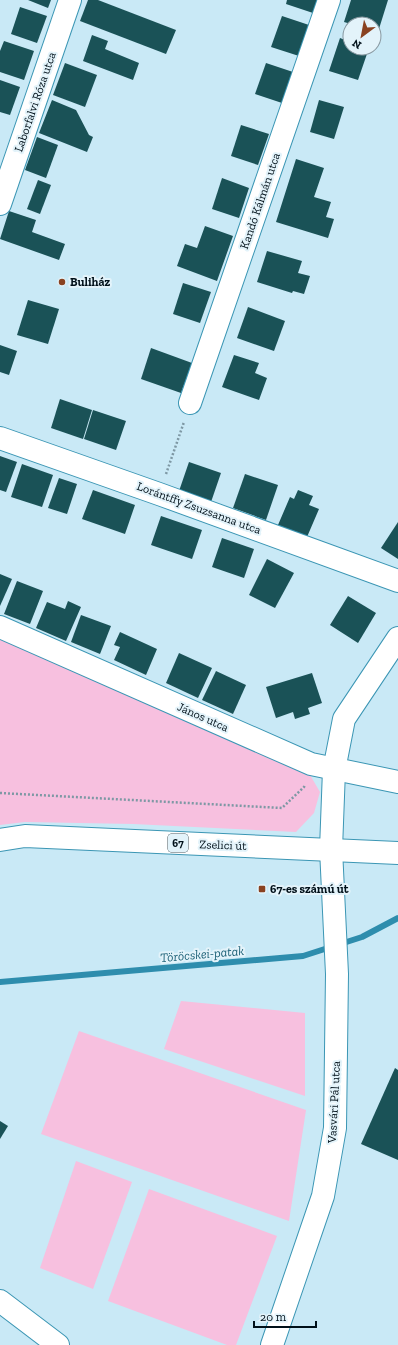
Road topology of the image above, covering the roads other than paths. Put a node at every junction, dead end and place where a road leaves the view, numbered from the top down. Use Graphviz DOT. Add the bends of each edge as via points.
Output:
graph roads {
  1 [pos="70,0"];
  2 [pos="329,0"];
  3 [pos="0,204"];
  4 [pos="190,403"];
  5 [pos="0,438"];
  6 [pos="398,581"];
  7 [pos="0,627"];
  8 [pos="398,638"];
  9 [pos="334,770"];
  10 [pos="398,782"];
  11 [pos="0,840"];
  12 [pos="331,849"];
  13 [pos="398,854"];
  14 [pos="0,1301"];
  15 [pos="58,1345"];
  16 [pos="272,1345"];
  1 -- 3 [label="street, Laborfalvi Róza utca"];
  2 -- 4 [label="street, Kandó Kálmán utca"];
  5 -- 6 [label="street, Lorántffy Zsuzsanna utca"];
  7 -- 9 [label="street, János utca" via="311,764"];
  8 -- 9 [label="street" via="344,719"];
  9 -- 10 [label="street, János utca"];
  9 -- 12 [label="street"];
  11 -- 12 [label="street, Zselici út / 67" via="25,836"];
  12 -- 13 [label="street, Zselici út / 67"];
  12 -- 16 [label="street, Vasvári Pál utca" via="337,974 335,1128 323,1196"];
  14 -- 15 [label="street"];
}
